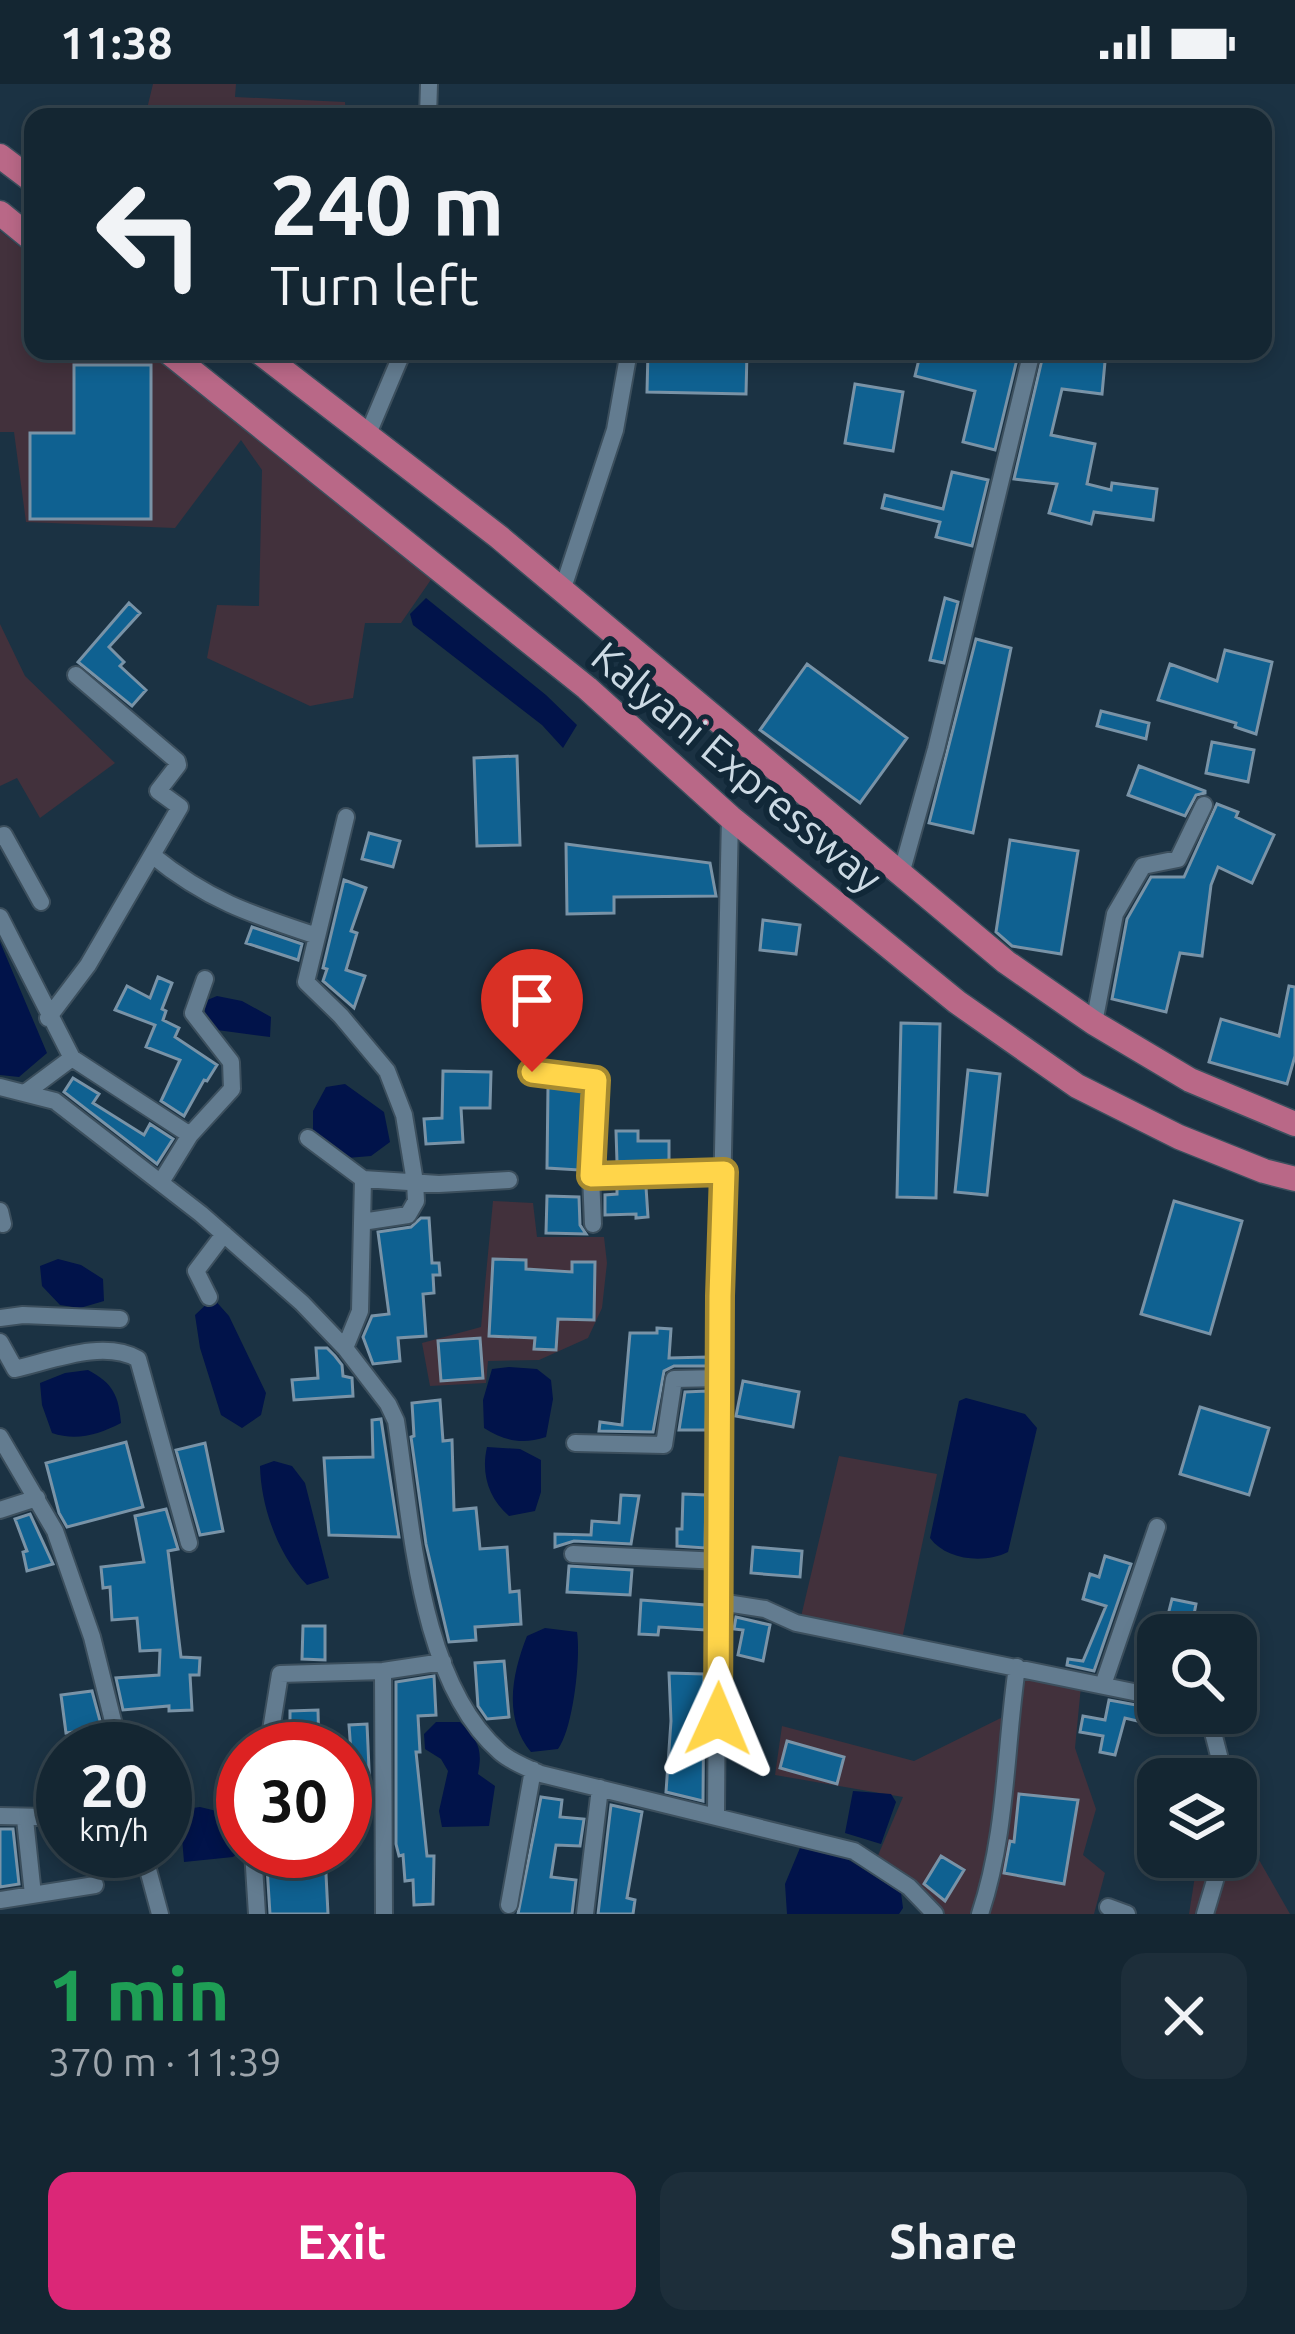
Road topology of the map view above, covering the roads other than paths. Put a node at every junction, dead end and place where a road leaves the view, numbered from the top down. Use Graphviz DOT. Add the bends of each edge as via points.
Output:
graph roads {
  1 [pos="0,156"];
  2 [pos="24,174"];
  3 [pos="0,213"];
  4 [pos="24,233"];
  5 [pos="178,360"];
  6 [pos="270,360"];
  7 [pos="399,360"];
  8 [pos="627,360"];
  9 [pos="1030,360"];
  10 [pos="368,434"];
  11 [pos="562,591"];
  12 [pos="76,675"];
  13 [pos="1204,805"];
  14 [pos="346,817"];
  15 [pos="730,817"];
  16 [pos="0,837"];
  17 [pos="152,855"];
  18 [pos="901,874"];
  19 [pos="41,902"];
  20 [pos="0,917"];
  21 [pos="317,936"];
  22 [pos="206,980"];
  23 [pos="48,1018"];
  24 [pos="1094,1023"];
  25 [pos="72,1058"];
  26 [pos="532,1072"];
  27 [pos="0,1087"];
  28 [pos="25,1093"];
  29 [pos="1295,1124"];
  30 [pos="190,1135"];
  31 [pos="308,1138"];
  32 [pos="724,1172"];
  33 [pos="591,1176"];
  34 [pos="363,1179"];
  35 [pos="1295,1179"];
  36 [pos="509,1180"];
  37 [pos="415,1182"];
  38 [pos="161,1183"];
  39 [pos="362,1222"];
  40 [pos="593,1224"];
  41 [pos="224,1234"];
  42 [pos="209,1297"];
  43 [pos="0,1318"];
  44 [pos="121,1319"];
  45 [pos="0,1342"];
  46 [pos="345,1348"];
  47 [pos="8,1374"];
  48 [pos="720,1378"];
  49 [pos="0,1437"];
  50 [pos="575,1443"];
  51 [pos="37,1498"];
  52 [pos="0,1510"];
  53 [pos="1157,1527"];
  54 [pos="189,1544"];
  55 [pos="573,1554"];
  56 [pos="720,1562"];
  57 [pos="720,1602"];
  58 [pos="443,1662"];
  59 [pos="1017,1667"];
  60 [pos="382,1671"];
  61 [pos="1103,1685"];
  62 [pos="1137,1692"];
  63 [pos="113,1722"];
  64 [pos="272,1722"];
  65 [pos="533,1770"];
  66 [pos="600,1788"];
  67 [pos="716,1814"];
  68 [pos="0,1816"];
  69 [pos="36,1817"];
  70 [pos="25,1819"];
  71 [pos="150,1878"];
  72 [pos="255,1878"];
  73 [pos="1216,1878"];
  74 [pos="95,1885"];
  75 [pos="33,1895"];
  76 [pos="0,1900"];
  77 [pos="509,1905"];
  78 [pos="1108,1907"];
  79 [pos="930,1912"];
  80 [pos="160,1914"];
  81 [pos="257,1914"];
  82 [pos="384,1914"];
  83 [pos="585,1914"];
  84 [pos="980,1914"];
  85 [pos="1127,1914"];
  86 [pos="1205,1914"];
  1 -- 2 [label="highway"];
  3 -- 4 [label="highway"];
  5 -- 15 [label="highway, Kalyani Expressway" via="587,688"];
  6 -- 10 [label="highway, Kalyani Expressway"];
  7 -- 10 [label="street"];
  8 -- 11 [label="street" via="612,439"];
  9 -- 18 [label="street"];
  10 -- 11 [label="highway, Kalyani Expressway"];
  11 -- 18 [label="highway, Kalyani Expressway"];
  12 -- 17 [label="street" via="178,763 158,791 179,812"];
  13 -- 24 [label="street" via="1178,859 1143,866 1119,902"];
  14 -- 21 [label="street"];
  15 -- 32 [label="street"];
  15 -- 35 [label="highway, Kalyani Expressway" via="957,1002 1077,1086 1179,1137"];
  16 -- 19 [label="street"];
  17 -- 21 [label="street" via="190,886"];
  17 -- 23 [label="street"];
  18 -- 24 [label="highway, Kalyani Expressway"];
  20 -- 23 [label="street"];
  21 -- 37 [label="street" via="305,982 387,1071"];
  22 -- 30 [label="street" via="194,1018 226,1054 233,1082"];
  23 -- 25 [label="street"];
  24 -- 29 [label="highway, Kalyani Expressway" via="1190,1080"];
  25 -- 28 [label="street"];
  25 -- 30 [label="street"];
  26 -- 33 [label="street" via="596,1080"];
  27 -- 28 [label="street"];
  28 -- 38 [label="street" via="55,1101"];
  30 -- 38 [label="street"];
  31 -- 34 [label="street"];
  32 -- 33 [label="street"];
  32 -- 48 [label="street"];
  33 -- 40 [label="street"];
  34 -- 37 [label="street"];
  34 -- 39 [label="street"];
  36 -- 37 [label="street"];
  37 -- 39 [label="street" via="411,1213"];
  38 -- 41 [label="street"];
  39 -- 46 [label="street" via="360,1311"];
  41 -- 42 [label="street" via="196,1271"];
  41 -- 46 [label="street"];
  43 -- 44 [label="street"];
  45 -- 47 [label="street"];
  46 -- 58 [label="street" via="396,1421 430,1627"];
  47 -- 54 [label="street" via="91,1353 138,1359"];
  48 -- 50 [label="street" via="674,1379 664,1444"];
  48 -- 56 [label="street"];
  49 -- 51 [label="street"];
  51 -- 52 [label="street"];
  51 -- 63 [label="street" via="92,1637"];
  53 -- 61 [label="street"];
  55 -- 56 [label="street"];
  56 -- 57 [label="street"];
  57 -- 59 [label="street"];
  57 -- 67 [label="street"];
  58 -- 60 [label="street"];
  58 -- 65 [label="street" via="482,1732"];
  59 -- 61 [label="street"];
  59 -- 84 [label="street" via="1000,1829"];
  60 -- 64 [label="street" via="280,1674"];
  60 -- 82 [label="street"];
  61 -- 62 [label="street"];
  65 -- 66 [label="street"];
  65 -- 77 [label="street"];
  66 -- 67 [label="street"];
  66 -- 83 [label="street"];
  67 -- 79 [label="street" via="854,1851 909,1887"];
  68 -- 70 [label="street"];
  69 -- 70 [label="street"];
  70 -- 75 [label="street"];
  71 -- 80 [label="street"];
  72 -- 81 [label="street"];
  73 -- 86 [label="street"];
  74 -- 75 [label="street"];
  75 -- 76 [label="street"];
  78 -- 85 [label="street"];
}
